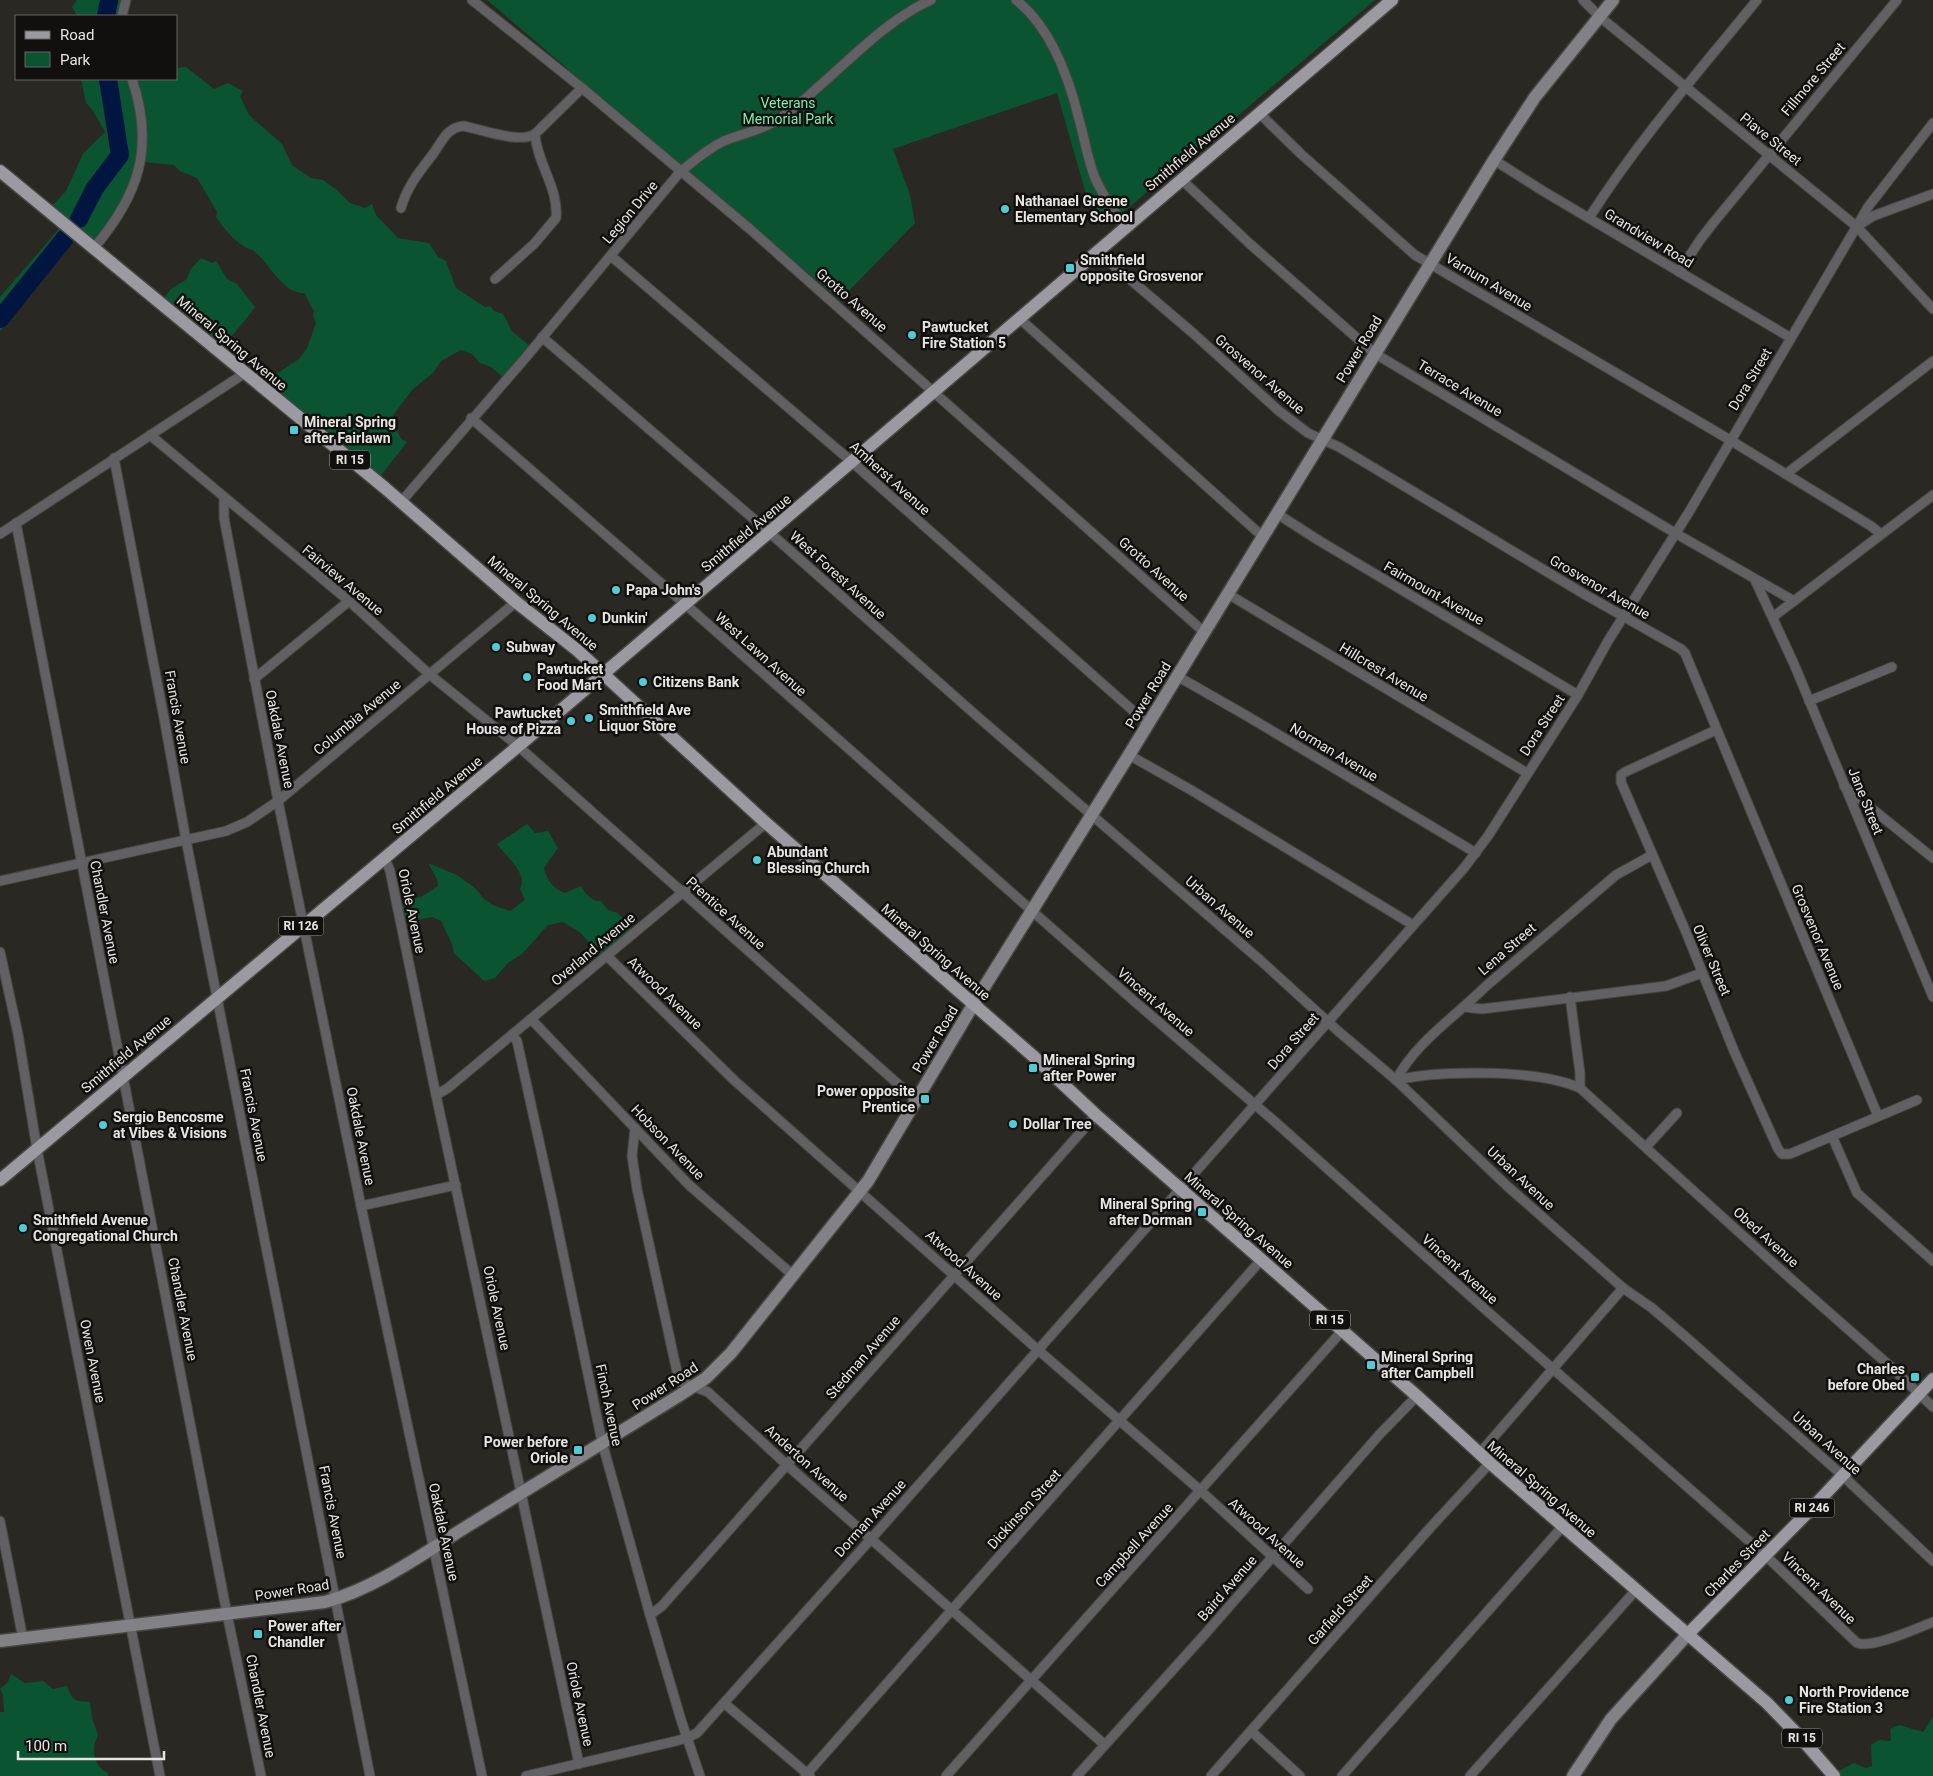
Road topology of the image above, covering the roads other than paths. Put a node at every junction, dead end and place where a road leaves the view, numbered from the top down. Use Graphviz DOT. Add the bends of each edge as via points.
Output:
graph roads {
  1 [pos="126,0"];
  2 [pos="472,0"];
  3 [pos="931,0"];
  4 [pos="1016,0"];
  5 [pos="1392,0"];
  6 [pos="1583,0"];
  7 [pos="1613,0"];
  8 [pos="1757,0"];
  9 [pos="1897,0"];
  10 [pos="122,15"];
  11 [pos="1600,17"];
  12 [pos="132,80"];
  13 [pos="1686,87"];
  14 [pos="582,88"];
  15 [pos="1259,113"];
  16 [pos="1933,123"];
  17 [pos="535,134"];
  18 [pos="1769,155"];
  19 [pos="1494,160"];
  20 [pos="0,171"];
  21 [pos="680,172"];
  22 [pos="1182,180"];
  23 [pos="1933,194"];
  24 [pos="401,208"];
  25 [pos="1589,218"];
  26 [pos="1856,226"];
  27 [pos="1125,227"];
  28 [pos="93,249"];
  29 [pos="1097,251"];
  30 [pos="611,256"];
  31 [pos="1430,263"];
  32 [pos="1679,272"];
  33 [pos="495,279"];
  34 [pos="1933,309"];
  35 [pos="1019,318"];
  36 [pos="542,337"];
  37 [pos="1791,338"];
  38 [pos="1374,353"];
  39 [pos="1933,361"];
  40 [pos="245,373"];
  41 [pos="934,392"];
  42 [pos="472,418"];
  43 [pos="150,435"];
  44 [pos="1323,440"];
  45 [pos="1730,440"];
  46 [pos="114,458"];
  47 [pos="852,462"];
  48 [pos="1786,474"];
  49 [pos="1933,495"];
  50 [pos="224,499"];
  51 [pos="401,502"];
  52 [pos="1276,513"];
  53 [pos="16,523"];
  54 [pos="770,533"];
  55 [pos="0,534"];
  56 [pos="1675,534"];
  57 [pos="1881,534"];
  58 [pos="1262,536"];
  59 [pos="1755,579"];
  60 [pos="1228,594"];
  61 [pos="348,601"];
  62 [pos="516,602"];
  63 [pos="1794,602"];
  64 [pos="685,604"];
  65 [pos="1624,617"];
  66 [pos="1773,617"];
  67 [pos="1204,632"];
  68 [pos="1892,667"];
  69 [pos="429,674"];
  70 [pos="604,674"];
  71 [pos="1177,676"];
  72 [pos="254,678"];
  73 [pos="1578,695"];
  74 [pos="1810,702"];
  75 [pos="1148,724"];
  76 [pos="1716,730"];
  77 [pos="518,746"];
  78 [pos="1129,756"];
  79 [pos="1527,774"];
  80 [pos="1844,785"];
  81 [pos="278,801"];
  82 [pos="1092,814"];
  83 [pos="766,823"];
  84 [pos="186,840"];
  85 [pos="1476,853"];
  86 [pos="1652,855"];
  87 [pos="385,858"];
  88 [pos="1933,858"];
  89 [pos="82,864"];
  90 [pos="0,881"];
  91 [pos="682,892"];
  92 [pos="1032,910"];
  93 [pos="304,924"];
  94 [pos="1413,925"];
  95 [pos="0,952"];
  96 [pos="607,956"];
  97 [pos="1702,973"];
  98 [pos="1923,975"];
  99 [pos="1933,980"];
  100 [pos="1570,997"];
  101 [pos="1933,997"];
  102 [pos="217,998"];
  103 [pos="974,1005"];
  104 [pos="1464,1007"];
  105 [pos="531,1018"];
  106 [pos="1328,1022"];
  107 [pos="512,1035"];
  108 [pos="124,1076"];
  109 [pos="1396,1080"];
  110 [pos="1580,1088"];
  111 [pos="436,1095"];
  112 [pos="916,1100"];
  113 [pos="1917,1100"];
  114 [pos="1255,1106"];
  115 [pos="1677,1113"];
  116 [pos="1096,1115"];
  117 [pos="1878,1116"];
  118 [pos="634,1128"];
  119 [pos="1832,1136"];
  120 [pos="1646,1147"];
  121 [pos="37,1149"];
  122 [pos="0,1180"];
  123 [pos="456,1185"];
  124 [pos="1180,1188"];
  125 [pos="861,1191"];
  126 [pos="361,1206"];
  127 [pos="1262,1260"];
  128 [pos="1933,1262"];
  129 [pos="955,1274"];
  130 [pos="794,1276"];
  131 [pos="1623,1288"];
  132 [pos="1342,1331"];
  133 [pos="1037,1349"];
  134 [pos="1552,1368"];
  135 [pos="1933,1378"];
  136 [pos="694,1387"];
  137 [pos="1919,1393"];
  138 [pos="1416,1396"];
  139 [pos="1933,1407"];
  140 [pos="1120,1421"];
  141 [pos="602,1442"];
  142 [pos="1479,1454"];
  143 [pos="1490,1463"];
  144 [pos="787,1465"];
  145 [pos="1842,1475"];
  146 [pos="1201,1491"];
  147 [pos="521,1493"];
  148 [pos="0,1521"];
  149 [pos="1563,1526"];
  150 [pos="871,1539"];
  151 [pos="434,1547"];
  152 [pos="1765,1555"];
  153 [pos="1273,1557"];
  154 [pos="1933,1561"];
  155 [pos="1308,1589"];
  156 [pos="1636,1590"];
  157 [pos="336,1599"];
  158 [pos="952,1609"];
  159 [pos="228,1614"];
  160 [pos="650,1615"];
  161 [pos="1933,1622"];
  162 [pos="131,1626"];
  163 [pos="1688,1634"];
  164 [pos="23,1639"];
  165 [pos="0,1641"];
  166 [pos="1032,1680"];
  167 [pos="724,1703"];
  168 [pos="1250,1731"];
  169 [pos="687,1738"];
  170 [pos="1105,1745"];
  171 [pos="579,1764"];
  172 [pos="808,1775"];
  173 [pos="160,1776"];
  174 [pos="261,1776"];
  175 [pos="370,1776"];
  176 [pos="482,1776"];
  177 [pos="526,1776"];
  178 [pos="700,1776"];
  179 [pos="946,1776"];
  180 [pos="1077,1776"];
  181 [pos="1211,1776"];
  182 [pos="1300,1776"];
  183 [pos="1342,1776"];
  184 [pos="1470,1776"];
  185 [pos="1573,1776"];
  186 [pos="1834,1776"];
  1 -- 10 [label="street"];
  2 -- 14 [label="street, Grotto Avenue"];
  3 -- 21 [label="street, Legion Drive" via="906,14 868,43 782,117 705,151"];
  4 -- 27 [label="street" via="1039,23 1053,49 1073,97 1096,180"];
  5 -- 15 [label="main road, Smithfield Avenue / RI 126"];
  6 -- 11 [label="street, Piave Street"];
  7 -- 11 [label="main road, Power Road"];
  8 -- 13 [label="street"];
  9 -- 18 [label="street, Fillmore Street"];
  11 -- 13 [label="street, Piave Street"];
  11 -- 19 [label="main road, Power Road" via="1530,103"];
  12 -- 28 [label="street" via="143,131 140,169 122,207"];
  13 -- 18 [label="street, Piave Street"];
  13 -- 25 [label="street" via="1616,175"];
  14 -- 17 [label="street"];
  14 -- 21 [label="street, Grotto Avenue"];
  15 -- 22 [label="main road, Smithfield Avenue / RI 126"];
  15 -- 31 [label="street, Varnum Avenue" via="1401,244"];
  16 -- 26 [label="street, Dora Street"];
  17 -- 24 [label="street" via="519,138 456,127 444,137 418,171"];
  17 -- 33 [label="street" via="537,152 556,200 556,218 534,244"];
  18 -- 26 [label="street, Piave Street"];
  18 -- 32 [label="street, Fillmore Street" via="1700,240"];
  19 -- 25 [label="street, Grandview Road"];
  19 -- 31 [label="main road, Power Road"];
  20 -- 28 [label="main road, Mineral Spring Avenue / RI 15"];
  21 -- 30 [label="street, Legion Drive"];
  21 -- 41 [label="street, Grotto Avenue"];
  22 -- 27 [label="main road, Smithfield Avenue / RI 126"];
  22 -- 38 [label="street, Terrace Avenue"];
  23 -- 26 [label="street" via="1872,216"];
  25 -- 32 [label="street, Grandview Road"];
  26 -- 34 [label="street, Piave Street"];
  26 -- 37 [label="street, Dora Street"];
  27 -- 29 [label="main road, Smithfield Avenue / RI 126"];
  28 -- 40 [label="main road, Mineral Spring Avenue / RI 15"];
  29 -- 35 [label="main road, Smithfield Avenue / RI 126"];
  29 -- 44 [label="street, Grosvenor Avenue" via="1279,411"];
  30 -- 36 [label="street, Legion Drive"];
  30 -- 47 [label="street, Amherst Avenue"];
  31 -- 38 [label="main road, Power Road"];
  31 -- 45 [label="street, Varnum Avenue"];
  32 -- 37 [label="street, Grandview Road"];
  35 -- 41 [label="main road, Smithfield Avenue / RI 126"];
  35 -- 58 [label="street"];
  36 -- 42 [label="street, Legion Drive"];
  36 -- 54 [label="street, West Forest Avenue"];
  37 -- 45 [label="street, Dora Street"];
  38 -- 44 [label="main road, Power Road"];
  38 -- 56 [label="street, Terrace Avenue"];
  39 -- 48 [label="street"];
  40 -- 43 [label="street"];
  40 -- 51 [label="main road, Mineral Spring Avenue / RI 15"];
  41 -- 47 [label="main road, Smithfield Avenue / RI 126"];
  41 -- 67 [label="street, Grotto Avenue"];
  42 -- 51 [label="street, Legion Drive"];
  42 -- 64 [label="street, West Lawn Avenue"];
  43 -- 46 [label="street"];
  43 -- 50 [label="street, Fairview Avenue"];
  44 -- 52 [label="main road, Power Road"];
  44 -- 65 [label="street, Grosvenor Avenue"];
  45 -- 48 [label="street, Varnum Avenue"];
  45 -- 56 [label="street, Dora Street"];
  46 -- 53 [label="street"];
  46 -- 84 [label="street, Francis Avenue"];
  47 -- 54 [label="main road, Smithfield Avenue / RI 126"];
  47 -- 75 [label="street, Amherst Avenue"];
  48 -- 57 [label="street, Varnum Avenue"];
  49 -- 57 [label="street"];
  50 -- 61 [label="street, Fairview Avenue"];
  50 -- 72 [label="street, Oakdale Avenue" via="224,518"];
  51 -- 62 [label="main road, Mineral Spring Avenue / RI 15"];
  52 -- 58 [label="main road, Power Road"];
  52 -- 73 [label="street, Fairmount Avenue"];
  53 -- 55 [label="street"];
  53 -- 89 [label="street, Chandler Avenue"];
  54 -- 64 [label="main road, Smithfield Avenue / RI 126"];
  54 -- 82 [label="street, West Forest Avenue"];
  56 -- 59 [label="street, Terrace Avenue"];
  56 -- 65 [label="street, Dora Street"];
  57 -- 63 [label="street"];
  58 -- 60 [label="main road, Power Road"];
  59 -- 63 [label="street, Terrace Avenue"];
  59 -- 66 [label="street"];
  60 -- 67 [label="main road, Power Road"];
  60 -- 79 [label="street, Hillcrest Avenue"];
  61 -- 69 [label="street, Fairview Avenue"];
  61 -- 72 [label="street"];
  62 -- 69 [label="street, Columbia Avenue"];
  62 -- 70 [label="main road, Mineral Spring Avenue / RI 15"];
  63 -- 66 [label="street"];
  64 -- 70 [label="main road, Smithfield Avenue / RI 126"];
  64 -- 92 [label="street, West Lawn Avenue"];
  65 -- 73 [label="street, Dora Street"];
  65 -- 76 [label="street, Grosvenor Avenue" via="1684,653"];
  66 -- 74 [label="street, Jane Street"];
  67 -- 71 [label="main road, Power Road"];
  68 -- 74 [label="street"];
  69 -- 77 [label="street, Fairview Avenue"];
  69 -- 81 [label="street, Columbia Avenue"];
  70 -- 77 [label="main road, Smithfield Avenue / RI 126"];
  70 -- 83 [label="main road, Mineral Spring Avenue / RI 15"];
  71 -- 75 [label="main road, Power Road"];
  71 -- 85 [label="street, Norman Avenue"];
  72 -- 81 [label="street, Oakdale Avenue"];
  73 -- 79 [label="street, Dora Street"];
  74 -- 80 [label="street, Jane Street"];
  75 -- 78 [label="main road, Power Road"];
  76 -- 86 [label="street, Oliver Street" via="1621,775 1621,782"];
  76 -- 117 [label="street, Grosvenor Avenue"];
  77 -- 87 [label="main road, Smithfield Avenue / RI 126"];
  77 -- 91 [label="street, Prentice Avenue"];
  78 -- 82 [label="main road, Power Road"];
  78 -- 94 [label="street"];
  79 -- 85 [label="street, Dora Street"];
  80 -- 88 [label="street"];
  80 -- 98 [label="street, Jane Street"];
  81 -- 84 [label="street, Columbia Avenue" via="235,828"];
  81 -- 93 [label="street, Oakdale Avenue"];
  82 -- 92 [label="main road, Power Road"];
  82 -- 106 [label="street, Urban Avenue"];
  83 -- 91 [label="street, Overland Avenue"];
  83 -- 103 [label="main road, Mineral Spring Avenue / RI 15"];
  84 -- 89 [label="street, Columbia Avenue"];
  84 -- 102 [label="street, Francis Avenue"];
  85 -- 94 [label="street, Dora Street"];
  86 -- 97 [label="street, Oliver Street"];
  86 -- 104 [label="street, Lena Street" via="1616,875"];
  87 -- 93 [label="main road, Smithfield Avenue / RI 126"];
  87 -- 111 [label="street, Oriole Avenue"];
  89 -- 90 [label="street, Columbia Avenue"];
  89 -- 108 [label="street, Chandler Avenue"];
  91 -- 96 [label="street, Overland Avenue"];
  91 -- 112 [label="street, Prentice Avenue"];
  92 -- 103 [label="main road, Power Road"];
  92 -- 114 [label="street, Vincent Avenue"];
  93 -- 102 [label="main road, Smithfield Avenue / RI 126"];
  93 -- 126 [label="street, Oakdale Avenue"];
  94 -- 106 [label="street, Dora Street"];
  95 -- 121 [label="street, Owen Avenue" via="18,1034"];
  96 -- 105 [label="street, Overland Avenue"];
  96 -- 125 [label="street, Atwood Avenue" via="735,1081"];
  97 -- 100 [label="street" via="1666,986"];
  97 -- 119 [label="street, Oliver Street" via="1782,1154 1790,1154"];
  98 -- 99 [label="street"];
  98 -- 101 [label="street, Jane Street"];
  100 -- 104 [label="street" via="1482,1009"];
  100 -- 110 [label="street"];
  102 -- 108 [label="main road, Smithfield Avenue / RI 126"];
  102 -- 157 [label="street, Francis Avenue"];
  103 -- 112 [label="main road, Power Road"];
  103 -- 116 [label="main road, Mineral Spring Avenue / RI 15"];
  104 -- 109 [label="street, Lena Street" via="1404,1064"];
  105 -- 107 [label="street, Overland Avenue"];
  105 -- 118 [label="street, Hobson Avenue"];
  106 -- 109 [label="street, Urban Avenue"];
  106 -- 114 [label="street, Dora Street"];
  107 -- 111 [label="street, Overland Avenue"];
  107 -- 141 [label="street, Finch Avenue" via="517,1041"];
  108 -- 121 [label="main road, Smithfield Avenue / RI 126"];
  108 -- 159 [label="street, Chandler Avenue"];
  109 -- 110 [label="street, Obed Avenue" via="1412,1076 1510,1074 1546,1078"];
  109 -- 131 [label="street, Urban Avenue" via="1506,1185"];
  110 -- 120 [label="street, Obed Avenue"];
  111 -- 123 [label="street, Oriole Avenue"];
  112 -- 125 [label="main road, Power Road"];
  113 -- 117 [label="street"];
  114 -- 124 [label="street, Dora Street"];
  114 -- 134 [label="street, Vincent Avenue"];
  115 -- 120 [label="street"];
  116 -- 124 [label="main road, Mineral Spring Avenue / RI 15"];
  116 -- 129 [label="street, Stedman Avenue"];
  117 -- 119 [label="street"];
  118 -- 130 [label="street, Hobson Avenue" via="689,1185"];
  118 -- 136 [label="street, Anderton Avenue" via="632,1156 637,1189 676,1371 679,1381"];
  119 -- 128 [label="street" via="1857,1193"];
  120 -- 137 [label="street, Obed Avenue"];
  121 -- 122 [label="main road, Smithfield Avenue / RI 126"];
  121 -- 162 [label="street, Owen Avenue"];
  123 -- 126 [label="street"];
  123 -- 147 [label="street, Oriole Avenue"];
  124 -- 127 [label="main road, Mineral Spring Avenue / RI 15"];
  124 -- 133 [label="street, Dorman Avenue"];
  125 -- 129 [label="street, Atwood Avenue"];
  125 -- 130 [label="main road, Power Road"];
  126 -- 151 [label="street, Oakdale Avenue"];
  127 -- 132 [label="main road, Mineral Spring Avenue / RI 15"];
  127 -- 140 [label="street, Dickinson Street"];
  129 -- 133 [label="street, Atwood Avenue"];
  129 -- 144 [label="street, Stedman Avenue"];
  130 -- 136 [label="main road, Power Road" via="731,1353"];
  131 -- 134 [label="street"];
  131 -- 145 [label="street, Urban Avenue" via="1652,1308"];
  132 -- 138 [label="main road, Mineral Spring Avenue / RI 15"];
  132 -- 146 [label="street, Campbell Avenue"];
  133 -- 140 [label="street, Atwood Avenue"];
  133 -- 150 [label="street, Dorman Avenue"];
  134 -- 142 [label="street"];
  134 -- 152 [label="street, Vincent Avenue"];
  135 -- 137 [label="main road, Charles Street / RI 246"];
  136 -- 141 [label="main road, Power Road"];
  136 -- 144 [label="street, Anderton Avenue" via="708,1392"];
  137 -- 139 [label="street, Obed Avenue"];
  137 -- 145 [label="main road, Charles Street / RI 246"];
  138 -- 142 [label="main road, Mineral Spring Avenue / RI 15"];
  138 -- 153 [label="street, Baird Avenue"];
  140 -- 146 [label="street, Atwood Avenue"];
  140 -- 158 [label="street, Dickinson Street"];
  141 -- 147 [label="main road, Power Road"];
  141 -- 160 [label="street, Finch Avenue"];
  142 -- 143 [label="main road, Mineral Spring Avenue / RI 15"];
  143 -- 149 [label="main road, Mineral Spring Avenue / RI 15"];
  143 -- 168 [label="street, Garfield Street"];
  144 -- 150 [label="street, Anderton Avenue"];
  144 -- 160 [label="street, Stedman Avenue" via="662,1606"];
  145 -- 152 [label="main road, Charles Street / RI 246"];
  145 -- 154 [label="street, Urban Avenue"];
  146 -- 153 [label="street, Atwood Avenue"];
  146 -- 166 [label="street, Campbell Avenue"];
  147 -- 151 [label="main road, Power Road"];
  147 -- 171 [label="street, Oriole Avenue"];
  148 -- 164 [label="street"];
  149 -- 156 [label="main road, Mineral Spring Avenue / RI 15"];
  149 -- 183 [label="street"];
  150 -- 158 [label="street, Anderton Avenue"];
  150 -- 167 [label="street, Dorman Avenue"];
  151 -- 157 [label="main road, Power Road" via="360,1590"];
  151 -- 176 [label="street, Oakdale Avenue"];
  152 -- 161 [label="street, Vincent Avenue" via="1857,1643 1870,1644"];
  152 -- 163 [label="main road, Charles Street / RI 246"];
  153 -- 155 [label="street, Atwood Avenue"];
  153 -- 170 [label="street, Baird Avenue"];
  156 -- 163 [label="main road, Mineral Spring Avenue / RI 15"];
  156 -- 184 [label="street"];
  157 -- 159 [label="main road, Power Road"];
  157 -- 175 [label="street, Francis Avenue"];
  158 -- 166 [label="street, Anderton Avenue"];
  158 -- 172 [label="street, Dickinson Street"];
  159 -- 162 [label="main road, Power Road"];
  159 -- 174 [label="street, Chandler Avenue"];
  160 -- 169 [label="street, Finch Avenue"];
  162 -- 164 [label="main road, Power Road"];
  162 -- 173 [label="street, Owen Avenue"];
  163 -- 185 [label="main road, Charles Street / RI 246" via="1607,1724"];
  163 -- 186 [label="main road, Mineral Spring Avenue / RI 15" via="1766,1703"];
  164 -- 165 [label="main road, Power Road"];
  166 -- 170 [label="street, Anderton Avenue"];
  166 -- 179 [label="street, Campbell Avenue"];
  167 -- 169 [label="street, Dorman Avenue" via="697,1733"];
  167 -- 172 [label="street"];
  168 -- 181 [label="street, Garfield Street"];
  168 -- 182 [label="street"];
  169 -- 171 [label="street, Dorman Avenue"];
  169 -- 178 [label="street, Finch Avenue"];
  170 -- 180 [label="street, Baird Avenue"];
  171 -- 177 [label="street, Dorman Avenue"];
}
